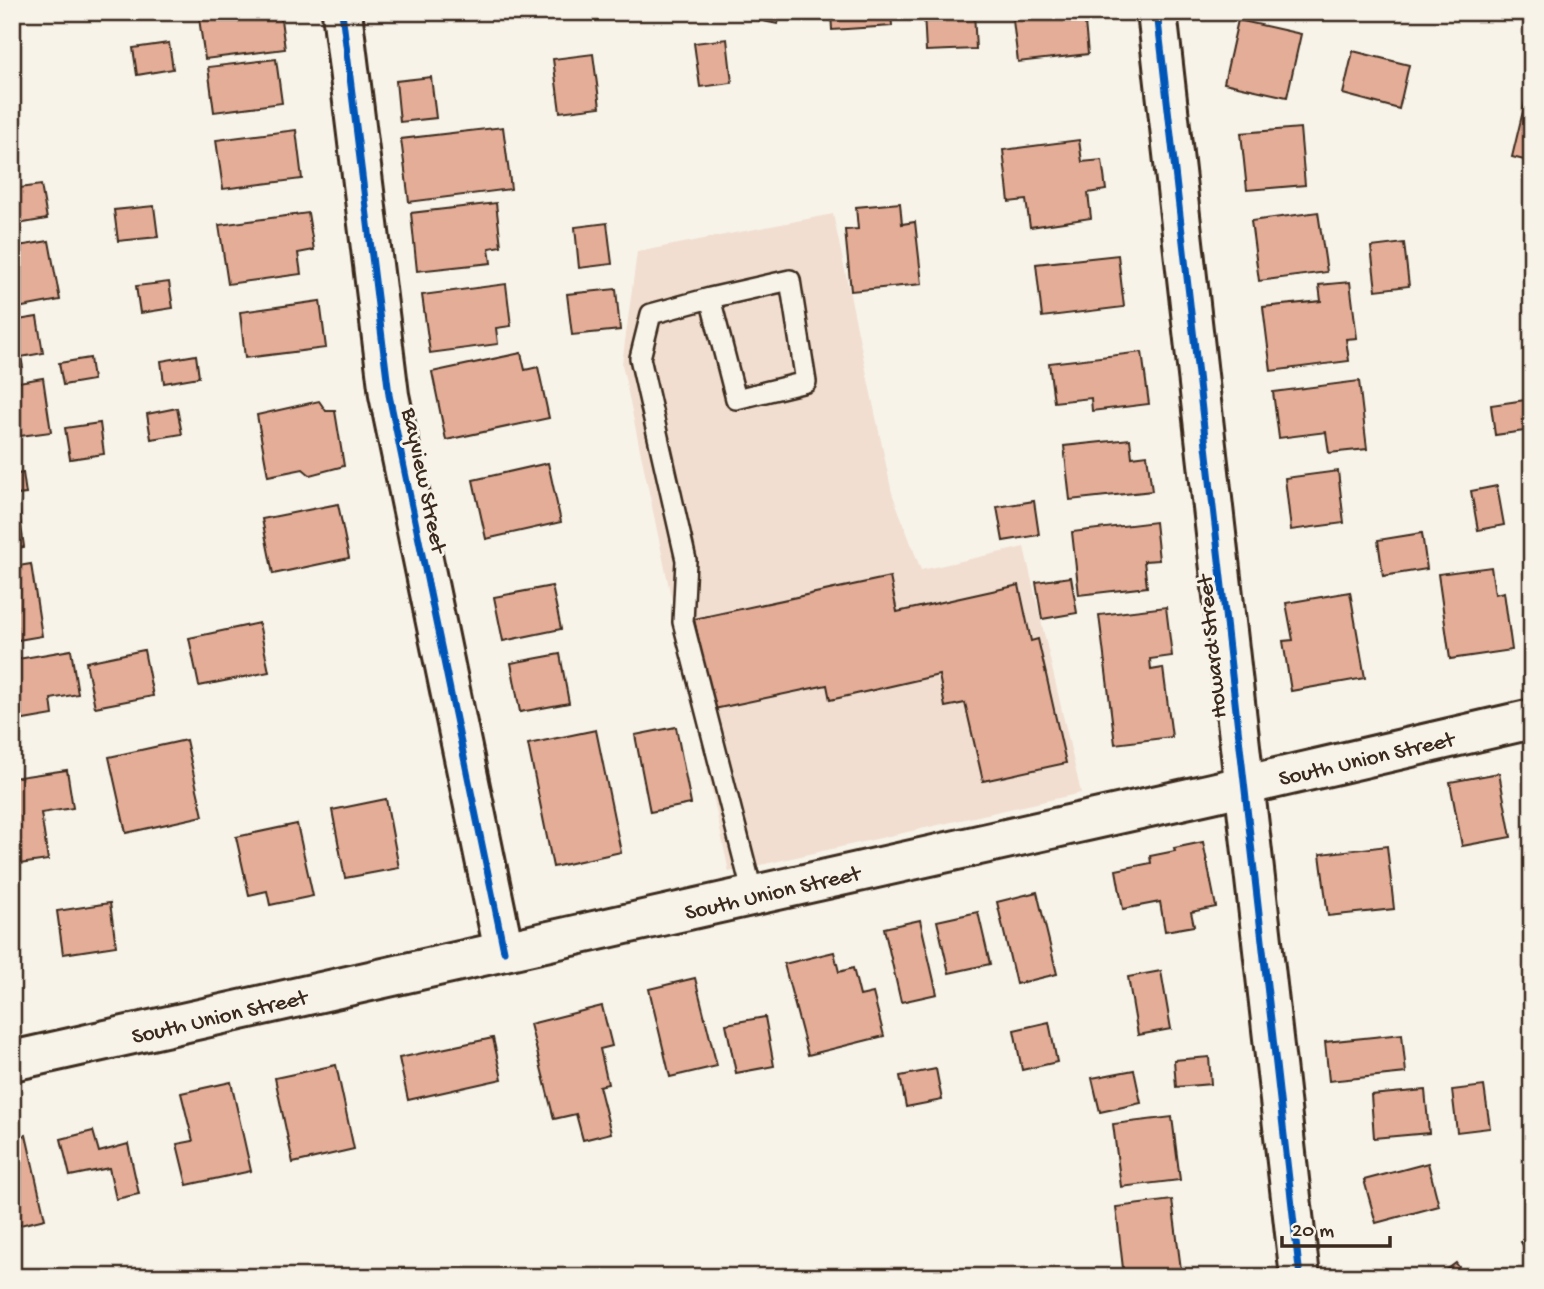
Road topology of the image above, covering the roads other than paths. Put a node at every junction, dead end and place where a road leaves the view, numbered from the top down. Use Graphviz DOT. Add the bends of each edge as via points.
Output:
graph roads {
  1 [pos="342,12"];
  2 [pos="1157,12"];
  3 [pos="710,298"];
  4 [pos="1532,719"];
  5 [pos="1245,785"];
  6 [pos="753,895"];
  7 [pos="504,951"];
  8 [pos="12,1061"];
  9 [pos="1300,1277"];
  1 -- 7 [label="street, Bayview Street" via="389,395"];
  2 -- 5 [label="street, Howard Street"];
  3 -- 3 [label="lane" via="790,280 806,382 736,399"];
  3 -- 6 [label="lane" via="651,314 640,358 686,560 683,622"];
  4 -- 5 [label="street, South Union Street"];
  5 -- 6 [label="street, South Union Street"];
  5 -- 9 [label="street, Howard Street"];
  6 -- 7 [label="street, South Union Street"];
  7 -- 8 [label="street, South Union Street"];
}
